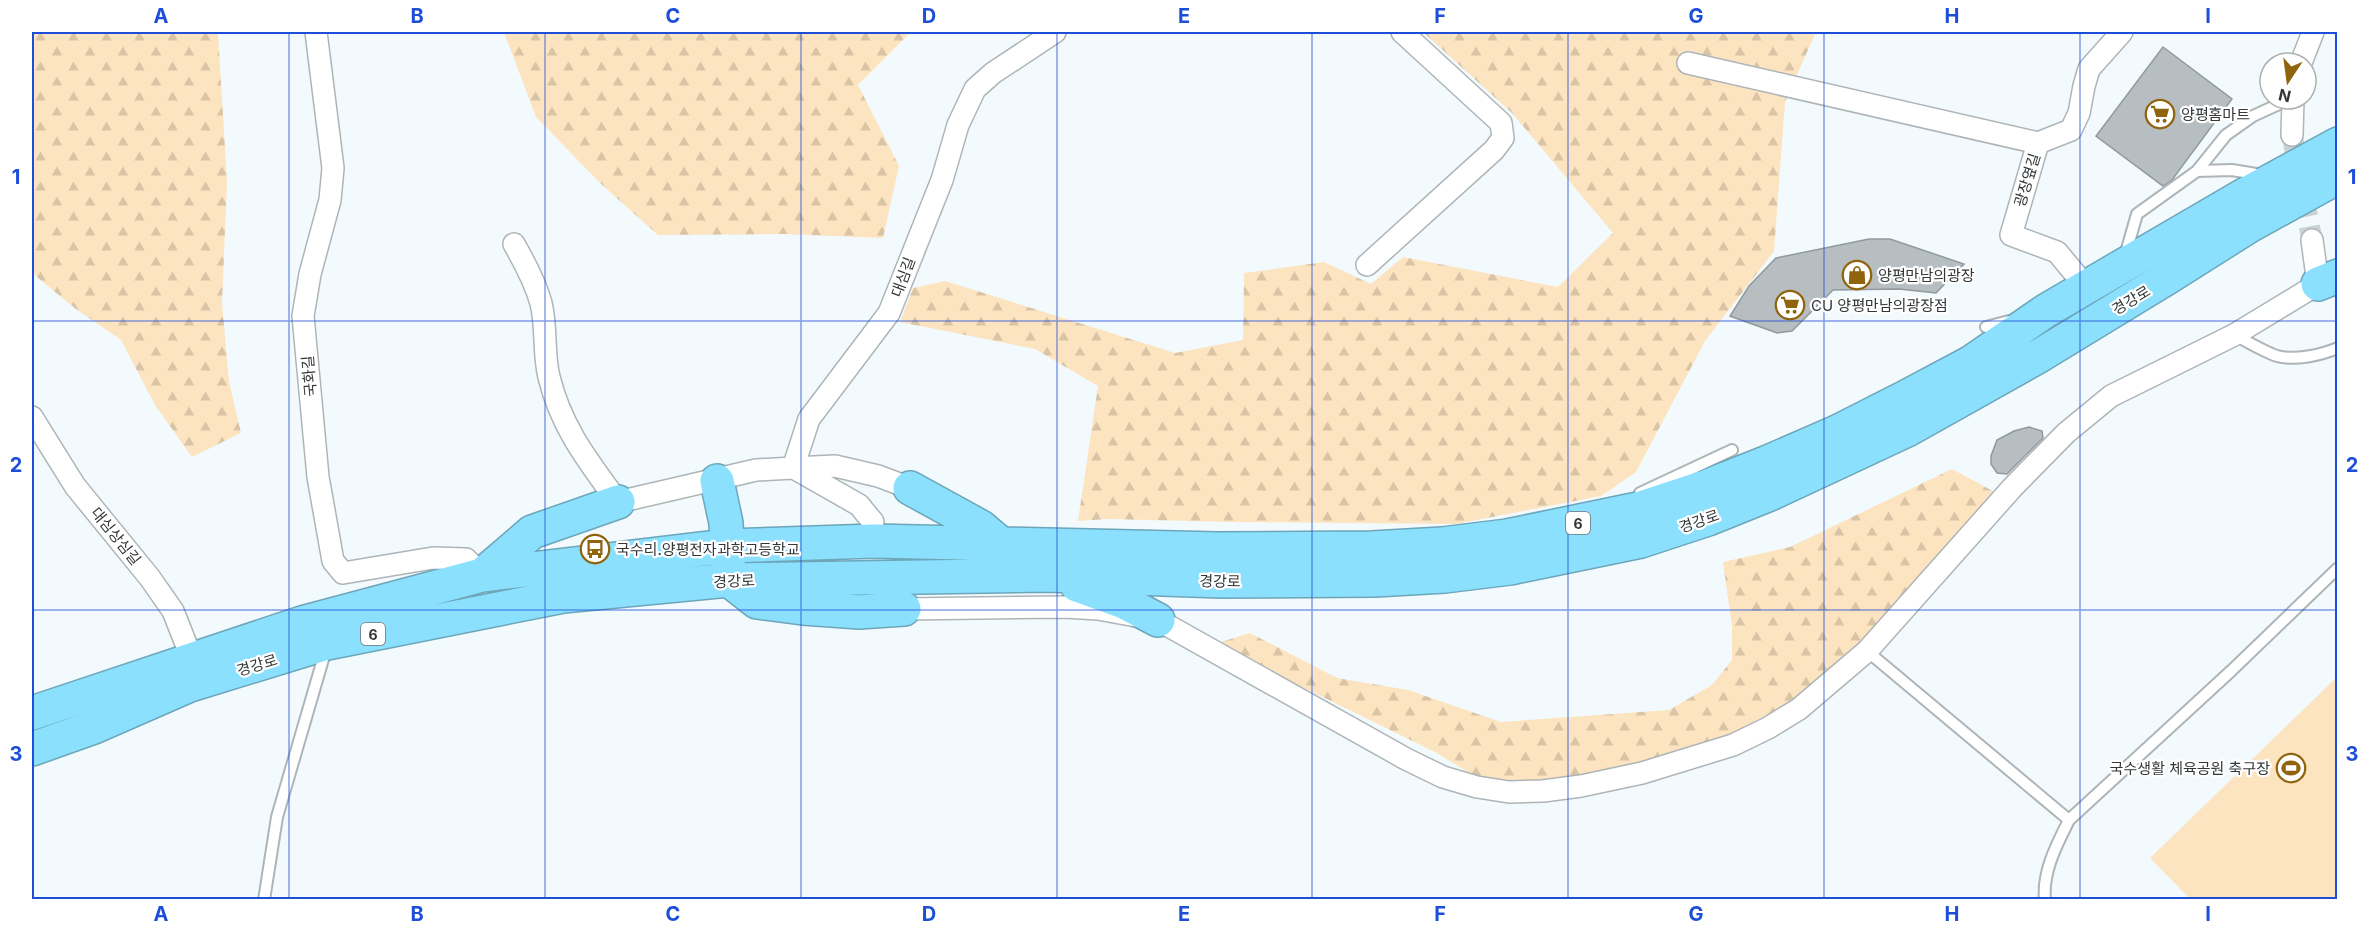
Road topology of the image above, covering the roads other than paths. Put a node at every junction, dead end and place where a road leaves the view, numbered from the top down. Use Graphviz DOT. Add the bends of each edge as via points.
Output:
graph roads {
  1 [pos="316,32"];
  2 [pos="1055,32"];
  3 [pos="1402,32"];
  4 [pos="2122,32"];
  5 [pos="2313,32"];
  6 [pos="2306,51"];
  7 [pos="1688,63"];
  8 [pos="2264,111"];
  9 [pos="2292,111"];
  10 [pos="2292,135"];
  11 [pos="2038,143"];
  12 [pos="2337,144"];
  13 [pos="2197,171"];
  14 [pos="2277,177"];
  15 [pos="2337,177"];
  16 [pos="2312,240"];
  17 [pos="514,244"];
  18 [pos="1368,265"];
  19 [pos="2121,268"];
  20 [pos="2328,280"];
  21 [pos="2087,288"];
  22 [pos="2047,310"];
  23 [pos="1986,327"];
  24 [pos="2234,335"];
  25 [pos="2337,348"];
  26 [pos="32,417"];
  27 [pos="1732,450"];
  28 [pos="794,468"];
  29 [pos="717,481"];
  30 [pos="910,488"];
  31 [pos="618,502"];
  32 [pos="873,522"];
  33 [pos="1570,524"];
  34 [pos="1001,544"];
  35 [pos="727,546"];
  36 [pos="2337,568"];
  37 [pos="482,575"];
  38 [pos="1047,575"];
  39 [pos="729,580"];
  40 [pos="904,605"];
  41 [pos="1158,620"];
  42 [pos="327,643"];
  43 [pos="1867,651"];
  44 [pos="192,659"];
  45 [pos="32,713"];
  46 [pos="32,749"];
  47 [pos="2069,820"];
  48 [pos="264,900"];
  49 [pos="2045,900"];
  1 -- 37 [label="street, 국화길" via="333,168 330,200 303,316 318,477 333,561 343,573 433,558 466,559"];
  2 -- 28 [label="street, 대심길" via="975,89 957,125 942,180 889,313 810,419"];
  3 -- 18 [label="street" via="1501,123 1503,138"];
  4 -- 11 [label="street, 광장옆길" via="2089,69 2071,130"];
  5 -- 6 [label="street"];
  7 -- 11 [label="street"];
  8 -- 13 [label="lane" via="2226,135"];
  9 -- 10 [label="street"];
  11 -- 21 [label="street, 광장옆길" via="2011,235 2057,252"];
  12 -- 14 [label="highway, 경강로 / 6"];
  13 -- 14 [label="lane" via="2232,170"];
  13 -- 19 [label="lane" via="2137,214"];
  14 -- 19 [label="highway, 경강로 / 6"];
  15 -- 38 [label="highway, 경강로 / 6" via="2249,226 2039,356 1907,430 1770,494 1641,541 1510,568 1375,580 1221,581"];
  16 -- 20 [label="street"];
  17 -- 31 [label="street" via="542,304 548,376 560,409 573,440"];
  19 -- 21 [label="highway, 경강로 / 6"];
  20 -- 24 [label="street"];
  21 -- 22 [label="highway, 경강로 / 6"];
  22 -- 23 [label="lane"];
  22 -- 33 [label="highway, 경강로 / 6" via="1970,363 1837,432 1705,487 1638,509"];
  24 -- 25 [label="lane" via="2278,356 2305,357"];
  24 -- 43 [label="street" via="2111,396 2066,433"];
  26 -- 44 [label="street, 대심상심길" via="75,486 174,611"];
  27 -- 33 [label="lane"];
  28 -- 29 [label="street" via="756,470"];
  28 -- 30 [label="street" via="835,466"];
  28 -- 32 [label="street" via="859,505"];
  29 -- 31 [label="street"];
  29 -- 35 [label="highway"];
  30 -- 34 [label="highway" via="981,527"];
  31 -- 37 [label="highway" via="532,532"];
  33 -- 34 [label="highway, 경강로 / 6" via="1507,537 1372,548"];
  34 -- 35 [label="highway, 경강로 / 6" via="874,541"];
  35 -- 37 [label="highway, 경강로 / 6"];
  35 -- 39 [label="highway"];
  36 -- 47 [label="lane"];
  37 -- 44 [label="highway, 경강로 / 6" via="302,623"];
  38 -- 39 [label="highway, 경강로 / 6"];
  38 -- 41 [label="highway" via="1124,602"];
  39 -- 40 [label="highway" via="757,602 859,612"];
  39 -- 42 [label="highway, 경강로 / 6" via="563,596"];
  40 -- 41 [label="street" via="1065,607"];
  41 -- 43 [label="street" via="1406,759 1443,777 1509,792 1581,786 1642,773 1733,745 1799,709"];
  42 -- 46 [label="highway, 경강로 / 6" via="190,685"];
  42 -- 48 [label="lane" via="277,817"];
  43 -- 47 [label="lane"];
  44 -- 45 [label="highway, 경강로 / 6"];
  47 -- 49 [label="lane" via="2052,854"];
}
